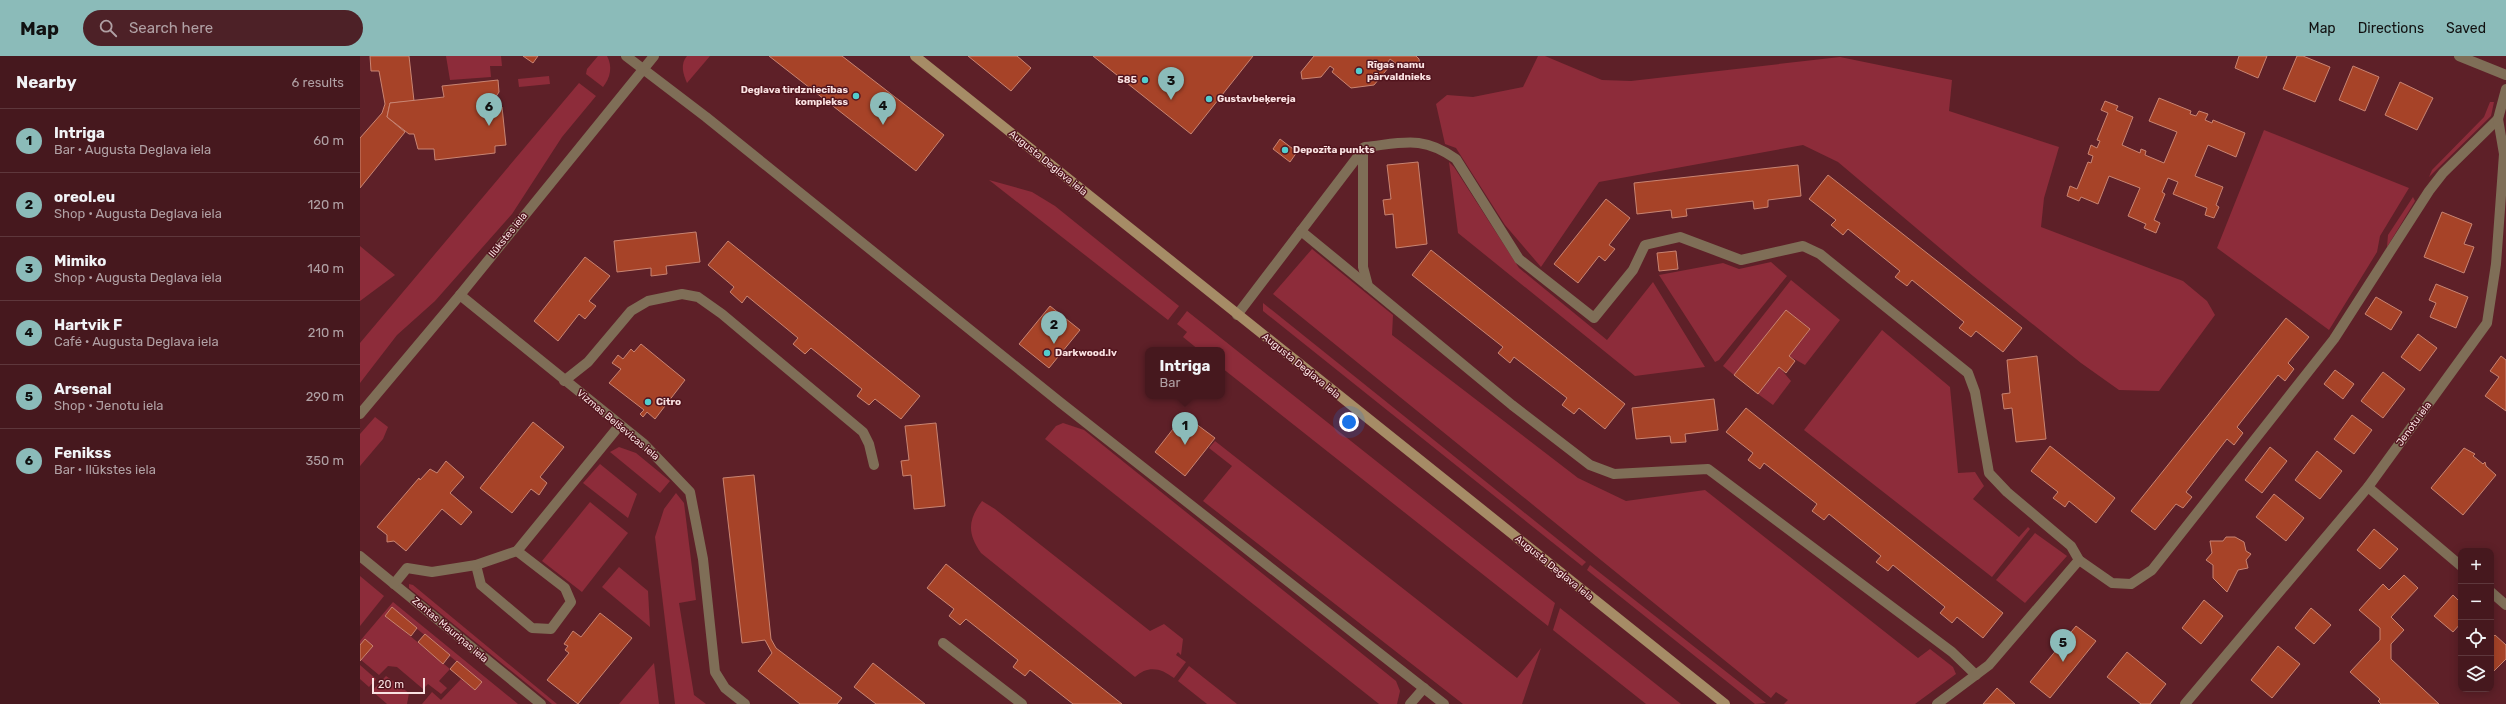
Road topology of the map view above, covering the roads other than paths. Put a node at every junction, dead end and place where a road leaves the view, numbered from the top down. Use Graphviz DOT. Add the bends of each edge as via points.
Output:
graph roads {
  1 [pos="626,56"];
  2 [pos="654,56"];
  3 [pos="915,56"];
  4 [pos="2459,56"];
  5 [pos="643,70"];
  6 [pos="2506,75"];
  7 [pos="2506,89"];
  8 [pos="2498,119"];
  9 [pos="1363,148"];
  10 [pos="1300,231"];
  11 [pos="1368,286"];
  12 [pos="460,295"];
  13 [pos="1237,315"];
  14 [pos="564,381"];
  15 [pos="360,414"];
  16 [pos="620,426"];
  17 [pos="874,465"];
  18 [pos="2368,487"];
  19 [pos="517,552"];
  20 [pos="360,556"];
  21 [pos="2079,560"];
  22 [pos="2458,563"];
  23 [pos="476,565"];
  24 [pos="394,584"];
  25 [pos="2494,594"];
  26 [pos="2506,604"];
  27 [pos="943,643"];
  28 [pos="1976,675"];
  29 [pos="1424,688"];
  30 [pos="541,704"];
  31 [pos="745,704"];
  32 [pos="1022,704"];
  33 [pos="1410,704"];
  34 [pos="1444,704"];
  35 [pos="1726,704"];
  36 [pos="1937,704"];
  37 [pos="2185,704"];
  1 -- 5 [label="street"];
  2 -- 5 [label="street, Ilūkstes iela"];
  3 -- 13 [label="main road, Augusta Deglava iela"];
  4 -- 6 [label="street"];
  5 -- 12 [label="street, Ilūkstes iela"];
  5 -- 29 [label="street" via="706,117 1049,394"];
  7 -- 8 [label="street, Jenotu iela"];
  8 -- 18 [label="street, Jenotu iela" via="2504,154 2496,264 2487,323"];
  8 -- 21 [label="street" via="2443,173 2429,191 2334,339 2152,570 2131,584 2112,583"];
  9 -- 10 [label="street"];
  9 -- 11 [label="street" via="1363,267"];
  9 -- 21 [label="street" via="1420,142 1440,148 1456,159 1519,259 1594,318 1633,270 1645,245 1680,237 1741,260 1803,246 1820,254 1968,373 1976,392 1989,473 2007,492 2070,546"];
  10 -- 11 [label="street"];
  10 -- 13 [label="street"];
  11 -- 28 [label="street" via="1512,405 1590,465 1614,474 1708,469 1952,652"];
  12 -- 14 [label="street, Vizmas Belševicas iela"];
  12 -- 15 [label="street, Ilūkstes iela"];
  13 -- 35 [label="main road, Augusta Deglava iela"];
  14 -- 16 [label="street, Vizmas Belševicas iela"];
  14 -- 17 [label="street" via="588,362 631,311 648,301 663,297 682,294 698,297 722,314 863,432"];
  16 -- 19 [label="street"];
  16 -- 31 [label="street, Vizmas Belševicas iela" via="644,444 690,492 703,559 715,672 726,688"];
  18 -- 22 [label="street"];
  18 -- 37 [label="street, Jenotu iela"];
  19 -- 23 [label="street"];
  19 -- 23 [label="street" via="565,588 571,602 551,629 532,628 481,585"];
  20 -- 24 [label="street, Zentas Mauriņas iela"];
  21 -- 28 [label="street" via="1989,666"];
  23 -- 24 [label="street" via="432,572 406,568"];
  24 -- 30 [label="street, Zentas Mauriņas iela"];
  25 -- 26 [label="street"];
  27 -- 32 [label="street"];
  28 -- 36 [label="street"];
  29 -- 33 [label="street"];
  29 -- 34 [label="street"];
}
